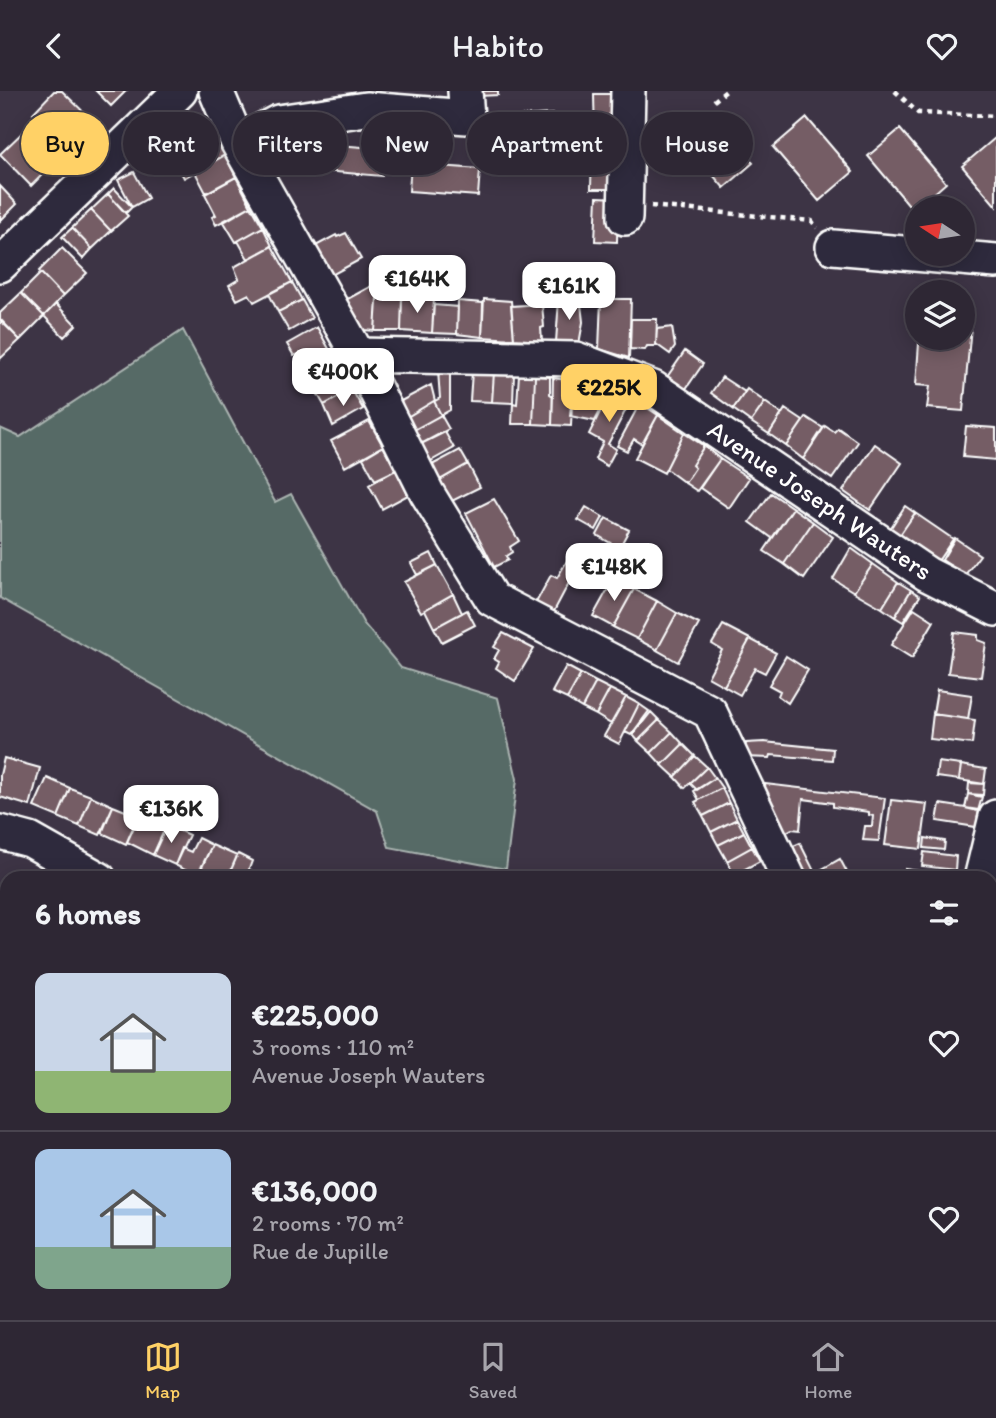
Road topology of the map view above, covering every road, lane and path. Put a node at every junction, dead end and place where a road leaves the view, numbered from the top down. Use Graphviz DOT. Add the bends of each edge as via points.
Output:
graph roads {
  1 [pos="180,91"];
  2 [pos="216,91"];
  3 [pos="465,91"];
  4 [pos="628,91"];
  5 [pos="726,91"];
  6 [pos="895,91"];
  7 [pos="714,101"];
  8 [pos="346,112"];
  9 [pos="996,115"];
  10 [pos="233,131"];
  11 [pos="256,175"];
  12 [pos="626,210"];
  13 [pos="833,247"];
  14 [pos="996,261"];
  15 [pos="0,265"];
  16 [pos="358,355"];
  17 [pos="996,608"];
  18 [pos="996,817"];
  19 [pos="0,832"];
  20 [pos="85,871"];
  21 [pos="785,871"];
  22 [pos="983,871"];
  1 -- 15 [label="street"];
  2 -- 10 [label="street"];
  3 -- 8 [label="street" via="467,117 366,109"];
  4 -- 12 [label="street"];
  5 -- 7 [label="path"];
  6 -- 9 [label="path" via="918,113"];
  11 -- 16 [label="street"];
  12 -- 13 [label="path" via="812,221"];
  13 -- 14 [label="street"];
  16 -- 17 [label="street, Avenue Joseph Wauters" via="576,359 653,388 927,574"];
  16 -- 21 [label="street" via="427,492 492,599 710,712"];
  18 -- 22 [label="street"];
  19 -- 20 [label="street" via="30,840"];
}
